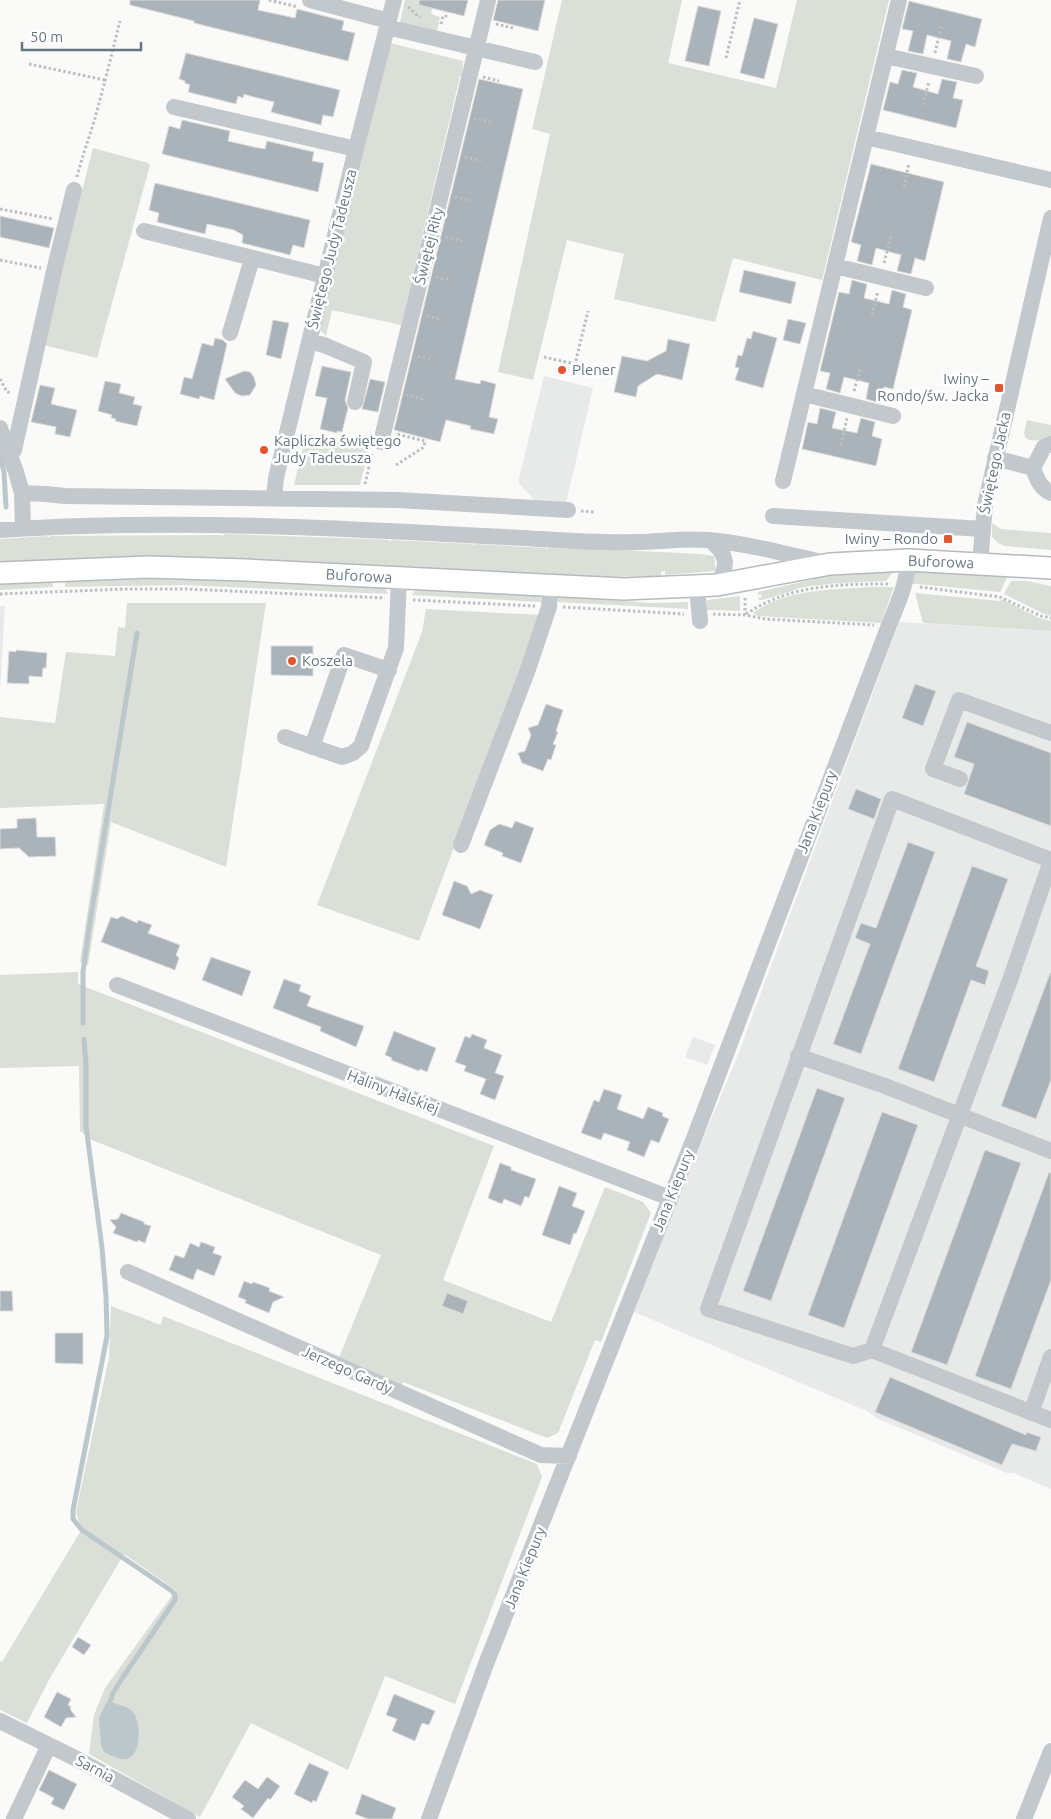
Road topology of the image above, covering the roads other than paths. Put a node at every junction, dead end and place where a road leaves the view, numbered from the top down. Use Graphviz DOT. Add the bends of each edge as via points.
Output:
graph roads {
  1 [pos="310,0"];
  2 [pos="394,0"];
  3 [pos="488,0"];
  4 [pos="899,0"];
  5 [pos="388,24"];
  6 [pos="476,49"];
  7 [pos="886,56"];
  8 [pos="535,62"];
  9 [pos="976,76"];
  10 [pos="174,106"];
  11 [pos="866,137"];
  12 [pos="356,149"];
  13 [pos="1051,180"];
  14 [pos="74,190"];
  15 [pos="1051,218"];
  16 [pos="144,232"];
  17 [pos="252,259"];
  18 [pos="835,266"];
  19 [pos="325,276"];
  20 [pos="926,288"];
  21 [pos="230,333"];
  22 [pos="309,341"];
  23 [pos="804,394"];
  24 [pos="355,402"];
  25 [pos="894,416"];
  26 [pos="0,428"];
  27 [pos="382,437"];
  28 [pos="1051,444"];
  29 [pos="10,455"];
  30 [pos="995,458"];
  31 [pos="1034,468"];
  32 [pos="783,481"];
  33 [pos="22,493"];
  34 [pos="1051,493"];
  35 [pos="274,498"];
  36 [pos="568,510"];
  37 [pos="773,516"];
  38 [pos="23,528"];
  39 [pos="983,529"];
  40 [pos="0,530"];
  41 [pos="710,540"];
  42 [pos="908,560"];
  43 [pos="980,563"];
  44 [pos="830,564"];
  45 [pos="1051,568"];
  46 [pos="0,573"];
  47 [pos="707,585"];
  48 [pos="550,586"];
  49 [pos="399,589"];
  50 [pos="699,618"];
  51 [pos="389,670"];
  52 [pos="1051,733"];
  53 [pos="285,737"];
  54 [pos="312,747"];
  55 [pos="960,780"];
  56 [pos="461,846"];
  57 [pos="1051,860"];
  58 [pos="117,985"];
  59 [pos="798,1056"];
  60 [pos="960,1115"];
  61 [pos="1051,1151"];
  62 [pos="670,1198"];
  63 [pos="128,1272"];
  64 [pos="872,1350"];
  65 [pos="1051,1357"];
  66 [pos="1030,1413"];
  67 [pos="1051,1420"];
  68 [pos="569,1456"];
  69 [pos="0,1721"];
  70 [pos="49,1745"];
  71 [pos="1051,1751"];
  72 [pos="14,1819"];
  73 [pos="188,1819"];
  74 [pos="429,1819"];
  75 [pos="1024,1819"];
  1 -- 5 [label="street"];
  2 -- 5 [label="street, Świętego Judy Tadeusza"];
  3 -- 6 [label="street, Świętej Rity"];
  4 -- 7 [label="street"];
  5 -- 6 [label="street"];
  5 -- 12 [label="street, Świętego Judy Tadeusza"];
  6 -- 8 [label="street"];
  6 -- 27 [label="street, Świętej Rity"];
  7 -- 9 [label="street"];
  7 -- 11 [label="street"];
  10 -- 12 [label="street"];
  11 -- 13 [label="street"];
  11 -- 18 [label="street"];
  12 -- 19 [label="street, Świętego Judy Tadeusza"];
  14 -- 29 [label="street" via="16,443"];
  15 -- 30 [label="street, Świętego Jacka"];
  16 -- 17 [label="street"];
  17 -- 19 [label="street"];
  17 -- 21 [label="street"];
  18 -- 20 [label="street"];
  18 -- 23 [label="street"];
  19 -- 22 [label="street, Świętego Judy Tadeusza"];
  22 -- 24 [label="street" via="364,362"];
  22 -- 35 [label="street, Świętego Judy Tadeusza"];
  23 -- 25 [label="street"];
  23 -- 32 [label="street"];
  26 -- 29 [label="street"];
  28 -- 31 [label="street" via="1044,447"];
  29 -- 33 [label="street"];
  30 -- 31 [label="street"];
  30 -- 39 [label="street, Świętego Jacka"];
  31 -- 34 [label="street" via="1037,480"];
  33 -- 35 [label="street"];
  33 -- 38 [label="street"];
  35 -- 36 [label="street" via="453,502"];
  37 -- 39 [label="street"];
  38 -- 40 [label="street, Buforowa"];
  38 -- 41 [label="street, Buforowa" via="140,525 263,527 401,531 576,542"];
  39 -- 43 [label="street, Świętego Jacka"];
  41 -- 44 [label="street, Buforowa"];
  41 -- 47 [label="street" via="723,554 726,565 724,573"];
  42 -- 43 [label="main road, Buforowa"];
  42 -- 44 [label="main road, Buforowa"];
  42 -- 62 [label="street, Jana Kiepury" via="904,584 889,625"];
  43 -- 45 [label="main road, Buforowa"];
  44 -- 47 [label="main road, Buforowa"];
  46 -- 49 [label="main road, Buforowa" via="148,567 246,570"];
  47 -- 48 [label="main road, Buforowa" via="624,589"];
  47 -- 50 [label="street"];
  48 -- 49 [label="main road, Buforowa"];
  48 -- 56 [label="street" via="549,607 527,672"];
  49 -- 51 [label="street" via="396,648"];
  51 -- 54 [label="street" via="361,746 342,757"];
  51 -- 54 [label="street" via="344,655"];
  52 -- 55 [label="street" via="958,700 933,769"];
  53 -- 54 [label="street"];
  57 -- 59 [label="street" via="892,799"];
  57 -- 60 [label="street"];
  58 -- 62 [label="street, Haliny Halskiej"];
  59 -- 60 [label="street"];
  59 -- 64 [label="street" via="708,1309 853,1356"];
  60 -- 61 [label="street"];
  60 -- 64 [label="street"];
  62 -- 68 [label="street, Jana Kiepury"];
  63 -- 68 [label="street, Jerzego Gardy" via="541,1455"];
  64 -- 66 [label="street"];
  65 -- 66 [label="street"];
  66 -- 67 [label="street"];
  68 -- 74 [label="street, Jana Kiepury"];
  69 -- 70 [label="street, Sarnia"];
  70 -- 72 [label="street"];
  70 -- 73 [label="street, Sarnia"];
  71 -- 75 [label="street"];
}
